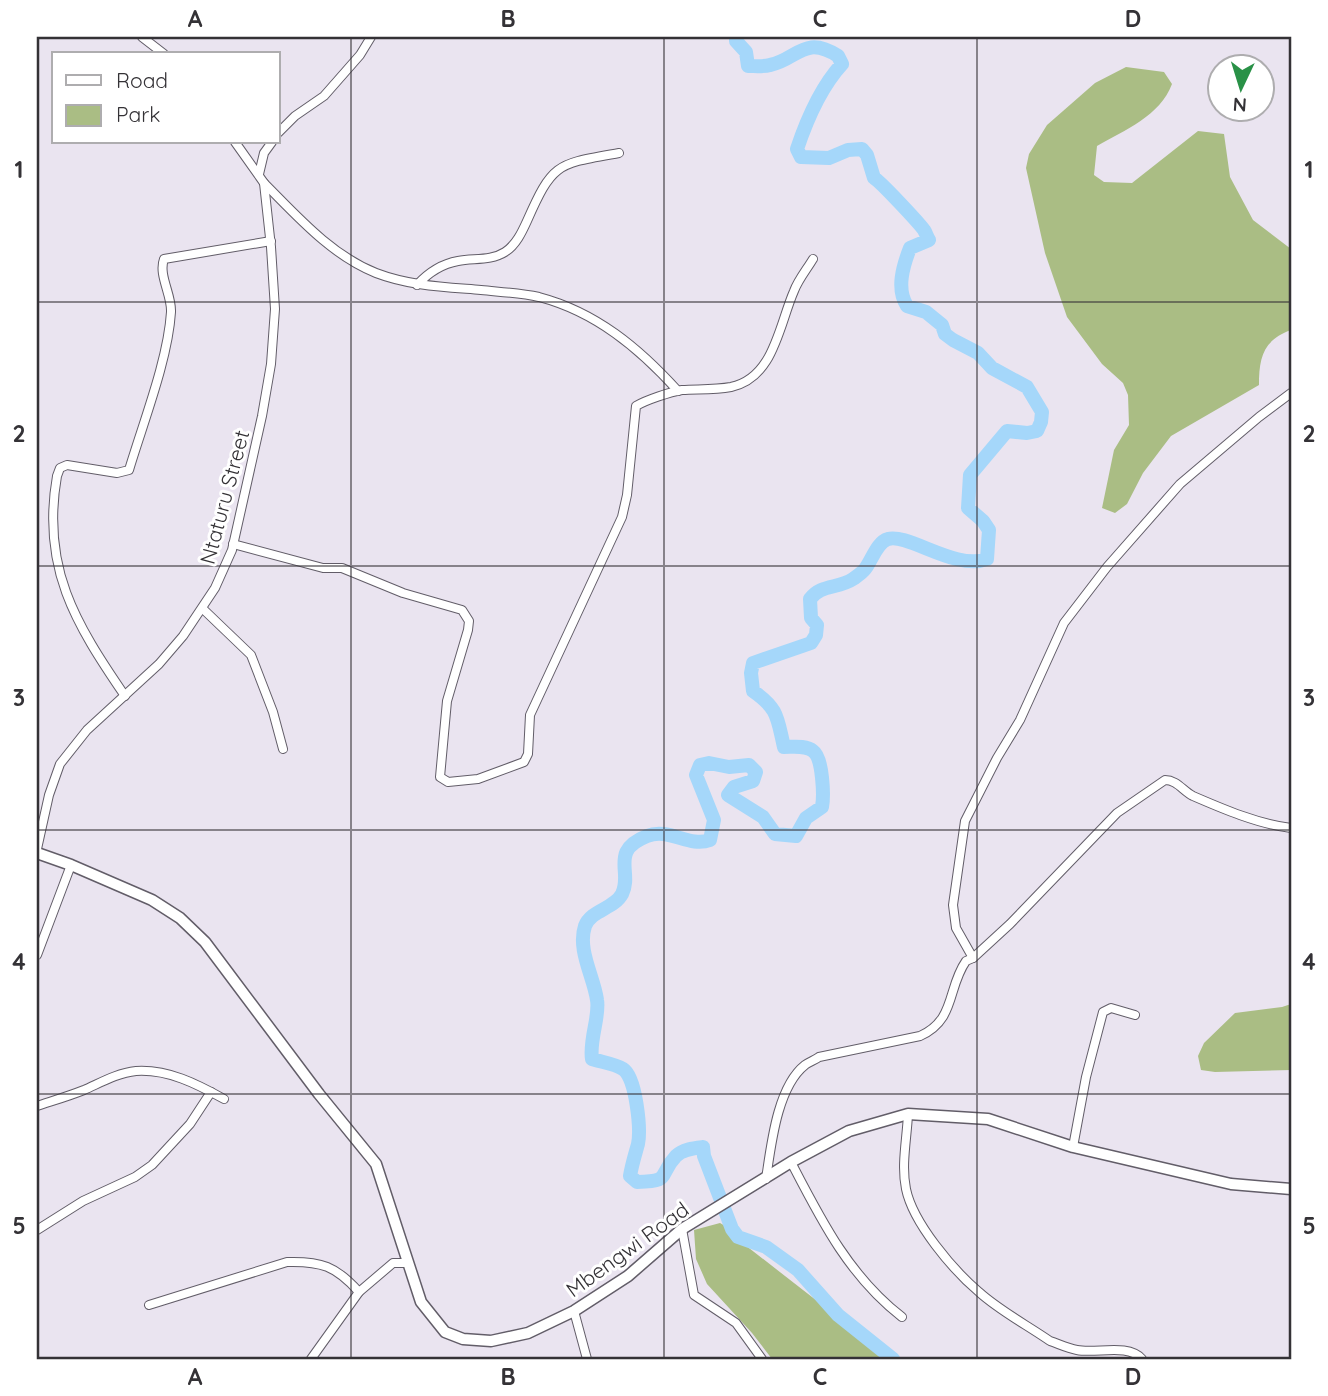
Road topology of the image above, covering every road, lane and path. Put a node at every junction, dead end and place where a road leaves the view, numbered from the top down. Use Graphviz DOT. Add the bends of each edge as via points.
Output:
graph roads {
  1 [pos="142,37"];
  2 [pos="372,37"];
  3 [pos="161,52"];
  4 [pos="280,131"];
  5 [pos="236,144"];
  6 [pos="271,144"];
  7 [pos="619,153"];
  8 [pos="258,174"];
  9 [pos="264,183"];
  10 [pos="271,241"];
  11 [pos="813,259"];
  12 [pos="417,285"];
  13 [pos="678,391"];
  14 [pos="1291,393"];
  15 [pos="233,544"];
  16 [pos="203,609"];
  17 [pos="125,696"];
  18 [pos="282,749"];
  19 [pos="1291,828"];
  20 [pos="37,851"];
  21 [pos="71,865"];
  22 [pos="37,955"];
  23 [pos="973,958"];
  24 [pos="1135,1015"];
  25 [pos="211,1092"];
  26 [pos="224,1100"];
  27 [pos="37,1106"];
  28 [pos="908,1114"];
  29 [pos="1073,1147"];
  30 [pos="791,1162"];
  31 [pos="766,1179"];
  32 [pos="1291,1189"];
  33 [pos="682,1229"];
  34 [pos="37,1230"];
  35 [pos="407,1263"];
  36 [pos="359,1292"];
  37 [pos="149,1305"];
  38 [pos="574,1311"];
  39 [pos="902,1317"];
  40 [pos="311,1359"];
  41 [pos="587,1359"];
  42 [pos="762,1359"];
  43 [pos="1142,1359"];
  1 -- 3 [label="street"];
  2 -- 4 [label="street" via="324,96"];
  5 -- 8 [label="street, Ntaturu Street"];
  6 -- 8 [label="street"];
  7 -- 12 [label="street" via="579,160 553,172 523,230 504,253 438,267"];
  8 -- 9 [label="street, Ntaturu Street"];
  9 -- 10 [label="street, Ntaturu Street"];
  9 -- 12 [label="street" via="339,252 374,272"];
  10 -- 15 [label="street, Ntaturu Street" via="275,309 271,364"];
  10 -- 17 [label="street" via="164,259 171,318 129,470 117,473 67,465 57,476 54,553 83,633"];
  11 -- 13 [label="street" via="794,291 769,357 751,377 735,386"];
  12 -- 13 [label="street" via="537,297 570,307 634,346"];
  13 -- 15 [label="street" via="636,406 622,517 530,715 526,759 497,773 454,782 440,777 447,701 468,630 469,621 462,610 342,568 323,568"];
  14 -- 23 [label="street" via="1180,484 1064,624 1020,720 965,821 953,905 956,928"];
  15 -- 16 [label="street, Ntaturu Street"];
  16 -- 17 [label="street, Ntaturu Street" via="159,664"];
  16 -- 18 [label="street" via="251,655"];
  17 -- 20 [label="street, Ntaturu Street" via="87,730 60,764"];
  19 -- 23 [label="street" via="1244,817 1165,780 1117,813"];
  20 -- 21 [label="main road, Mbengwi Road"];
  21 -- 22 [label="street"];
  21 -- 35 [label="main road, Mbengwi Road" via="152,900 205,942 376,1164"];
  23 -- 31 [label="street" via="962,966 944,1016 933,1030 819,1057 804,1065 791,1080 778,1112"];
  24 -- 29 [label="street" via="1117,1009 1103,1012"];
  25 -- 26 [label="street"];
  25 -- 27 [label="street" via="170,1075 134,1071"];
  25 -- 34 [label="street" via="190,1124 152,1165"];
  28 -- 29 [label="main road, Mbengwi Road" via="988,1119"];
  28 -- 30 [label="main road, Mbengwi Road" via="849,1131"];
  28 -- 43 [label="street" via="905,1171 912,1210 936,1246 979,1293 1062,1346 1125,1351"];
  29 -- 32 [label="main road, Mbengwi Road" via="1231,1184"];
  30 -- 31 [label="main road, Mbengwi Road"];
  30 -- 39 [label="street" via="841,1252 865,1284"];
  31 -- 33 [label="main road, Mbengwi Road"];
  33 -- 38 [label="main road, Mbengwi Road" via="628,1276"];
  33 -- 42 [label="street" via="694,1296 736,1323"];
  35 -- 36 [label="street" via="393,1263"];
  35 -- 38 [label="main road, Mbengwi Road" via="421,1302 445,1332 463,1339 491,1341 528,1333"];
  36 -- 37 [label="street" via="344,1275 326,1265 287,1262"];
  36 -- 40 [label="street"];
  38 -- 41 [label="street"];
}
